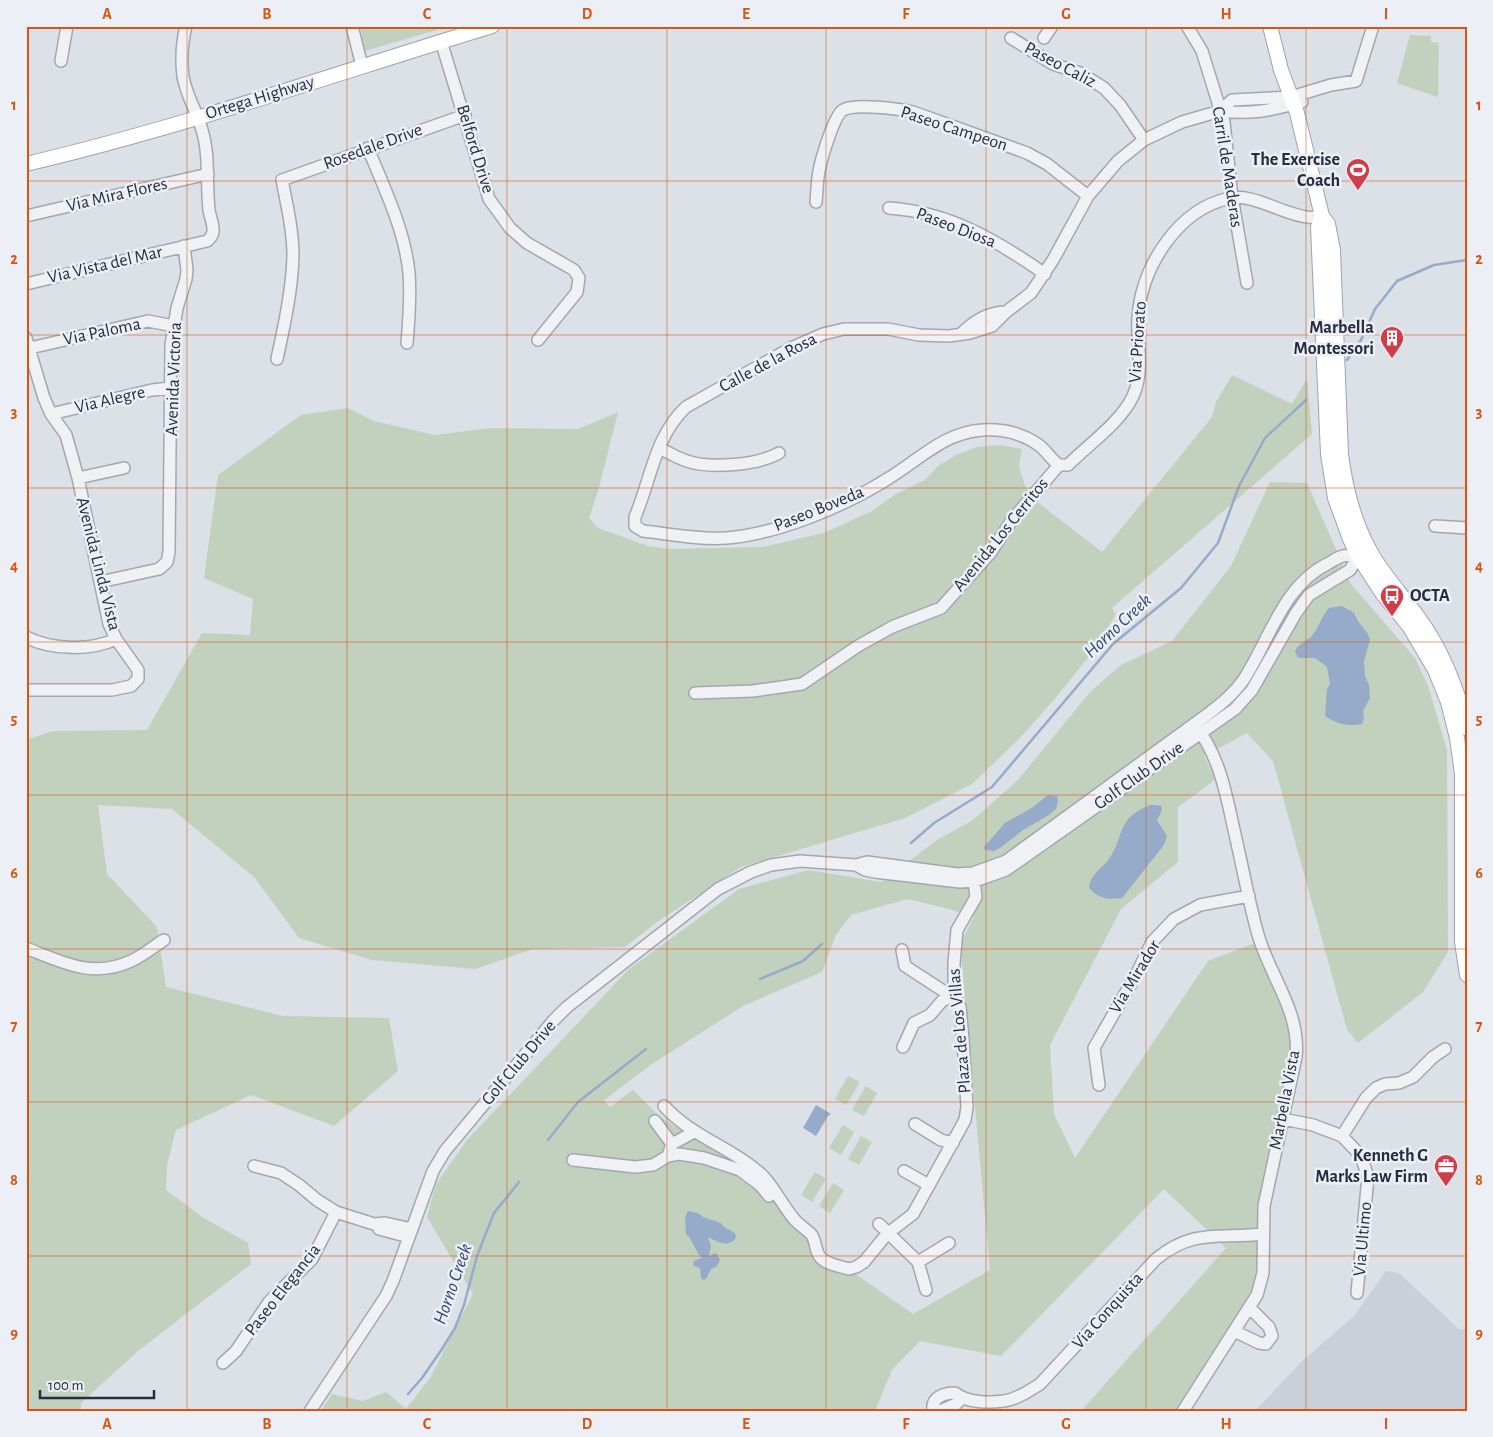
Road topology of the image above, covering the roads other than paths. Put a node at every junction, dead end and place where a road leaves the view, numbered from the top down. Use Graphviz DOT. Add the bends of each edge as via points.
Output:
graph roads {
  1 [pos="67,26"];
  2 [pos="186,26"];
  3 [pos="352,26"];
  4 [pos="492,26"];
  5 [pos="1052,26"];
  6 [pos="1187,26"];
  7 [pos="1270,26"];
  8 [pos="1373,26"];
  9 [pos="1012,38"];
  10 [pos="1044,38"];
  11 [pos="441,41"];
  12 [pos="61,62"];
  13 [pos="362,66"];
  14 [pos="1292,100"];
  15 [pos="1220,110"];
  16 [pos="465,115"];
  17 [pos="197,118"];
  18 [pos="1144,140"];
  19 [pos="368,148"];
  20 [pos="26,164"];
  21 [pos="208,174"];
  22 [pos="1088,196"];
  23 [pos="1232,197"];
  24 [pos="816,202"];
  25 [pos="888,208"];
  26 [pos="26,216"];
  27 [pos="1322,216"];
  28 [pos="184,246"];
  29 [pos="1045,274"];
  30 [pos="1247,283"];
  31 [pos="26,284"];
  32 [pos="174,326"];
  33 [pos="538,340"];
  34 [pos="28,343"];
  35 [pos="406,343"];
  36 [pos="277,359"];
  37 [pos="170,388"];
  38 [pos="51,414"];
  39 [pos="659,448"];
  40 [pos="779,453"];
  41 [pos="1059,465"];
  42 [pos="124,468"];
  43 [pos="78,478"];
  44 [pos="1435,526"];
  45 [pos="1467,528"];
  46 [pos="1364,553"];
  47 [pos="100,582"];
  48 [pos="26,637"];
  49 [pos="116,639"];
  50 [pos="26,690"];
  51 [pos="695,693"];
  52 [pos="1467,728"];
  53 [pos="1198,729"];
  54 [pos="974,877"];
  55 [pos="1249,896"];
  56 [pos="164,940"];
  57 [pos="26,948"];
  58 [pos="902,950"];
  59 [pos="1467,975"];
  60 [pos="954,995"];
  61 [pos="902,1047"];
  62 [pos="1445,1049"];
  63 [pos="1099,1084"];
  64 [pos="664,1106"];
  65 [pos="1283,1119"];
  66 [pos="655,1121"];
  67 [pos="915,1124"];
  68 [pos="694,1132"];
  69 [pos="1342,1136"];
  70 [pos="953,1143"];
  71 [pos="672,1144"];
  72 [pos="668,1156"];
  73 [pos="573,1160"];
  74 [pos="254,1166"];
  75 [pos="904,1171"];
  76 [pos="928,1185"];
  77 [pos="783,1202"];
  78 [pos="336,1212"];
  79 [pos="879,1224"];
  80 [pos="411,1233"];
  81 [pos="887,1234"];
  82 [pos="1263,1234"];
  83 [pos="949,1243"];
  84 [pos="918,1262"];
  85 [pos="926,1290"];
  86 [pos="1358,1293"];
  87 [pos="1250,1308"];
  88 [pos="1234,1331"];
  89 [pos="223,1363"];
  90 [pos="961,1398"];
  91 [pos="310,1411"];
  92 [pos="932,1411"];
  93 [pos="940,1411"];
  94 [pos="1183,1411"];
  1 -- 12 [label="street"];
  2 -- 17 [label="street" via="183,75"];
  3 -- 13 [label="street"];
  4 -- 11 [label="main road, Ortega Highway"];
  5 -- 10 [label="street"];
  6 -- 15 [label="street, Carril de Maderas" via="1202,51"];
  7 -- 14 [label="main road"];
  8 -- 14 [label="street" via="1356,81 1344,84 1330,94"];
  9 -- 18 [label="street, Paseo Caliz" via="1053,64 1080,73 1104,88"];
  11 -- 13 [label="main road, Ortega Highway"];
  11 -- 16 [label="street, Belford Drive"];
  13 -- 17 [label="main road, Ortega Highway"];
  14 -- 15 [label="street, Calle de la Rosa" via="1256,113"];
  14 -- 27 [label="main road"];
  15 -- 18 [label="street, Calle de la Rosa" via="1182,122"];
  15 -- 23 [label="street, Carril de Maderas"];
  16 -- 19 [label="street, Rosedale Drive"];
  16 -- 33 [label="street, Belford Drive" via="489,199 510,228 527,243 574,270 579,278 577,292"];
  17 -- 20 [label="main road, Ortega Highway"];
  17 -- 21 [label="street" via="207,149"];
  18 -- 22 [label="street, Calle de la Rosa" via="1118,161"];
  19 -- 35 [label="street" via="406,251 410,307"];
  19 -- 36 [label="street, Rosedale Drive" via="282,180 293,256"];
  21 -- 26 [label="street, Via Mira Flores"];
  21 -- 28 [label="street" via="212,237"];
  22 -- 24 [label="street, Paseo Campeon" via="1047,164 1027,153 913,112 854,107 843,109 837,116 819,170"];
  22 -- 29 [label="street, Calle de la Rosa"];
  23 -- 27 [label="street" via="1306,217"];
  23 -- 30 [label="street, Carril de Maderas"];
  23 -- 41 [label="street, Via Priorato" via="1190,216 1156,259 1140,298 1140,366 1134,395 1115,421 1068,465"];
  25 -- 29 [label="street, Paseo Diosa" via="922,212 989,237"];
  27 -- 46 [label="main road" via="1328,224 1333,250 1344,479"];
  28 -- 31 [label="street, Via Vista del Mar"];
  28 -- 32 [label="street, Avenida Victoria" via="186,279"];
  29 -- 39 [label="street, Calle de la Rosa" via="1031,294 992,326 970,334 933,336 888,329 844,329 822,334 686,407 667,430"];
  32 -- 34 [label="street, Via Paloma" via="148,321"];
  32 -- 37 [label="street, Avenida Victoria"];
  34 -- 38 [label="street, Avenida Linda Vista"];
  37 -- 38 [label="street, Via Alegre"];
  37 -- 47 [label="street, Avenida Victoria" via="170,552 167,562 159,569"];
  38 -- 43 [label="street, Avenida Linda Vista" via="66,435"];
  39 -- 40 [label="street" via="689,462 726,466 770,458"];
  39 -- 41 [label="street, Paseo Boveda" via="635,517 635,526 643,531 699,537 753,534 818,514 890,478 936,445 967,432 1011,432 1041,447"];
  41 -- 51 [label="street, Avenida Los Cerritos" via="1017,514 991,552 941,608 892,627 802,684 753,691"];
  42 -- 43 [label="street"];
  43 -- 47 [label="street, Avenida Linda Vista"];
  44 -- 45 [label="street"];
  46 -- 52 [label="main road" via="1418,617 1446,663"];
  46 -- 53 [label="street, Golf Club Drive" via="1350,570 1309,595 1252,690 1235,709"];
  46 -- 53 [label="street, Golf Club Drive" via="1343,556 1306,578 1284,606 1244,679"];
  46 -- 59 [label="main road" via="1372,580 1423,647 1455,725 1462,774 1462,942"];
  47 -- 49 [label="street, Avenida Linda Vista" via="109,624"];
  48 -- 49 [label="street" via="37,643 68,646 106,644"];
  49 -- 50 [label="street, Avenida Linda Vista" via="138,670 138,679 131,686 112,690"];
  53 -- 54 [label="street, Golf Club Drive" via="1006,861"];
  53 -- 55 [label="street, Marbella Vista" via="1214,756 1221,778"];
  54 -- 60 [label="street, Plaza de Los Villas" via="975,901 956,937"];
  54 -- 80 [label="street, Golf Club Drive" via="867,862 856,865 800,861 751,872 718,889 567,1007 554,1021 445,1151 433,1171"];
  55 -- 63 [label="street, Via Mirador" via="1200,906 1174,920 1152,942 1094,1048"];
  55 -- 65 [label="street, Marbella Vista" via="1260,941 1296,1032 1296,1057"];
  56 -- 57 [label="street" via="130,961 92,970"];
  58 -- 60 [label="street" via="905,966"];
  60 -- 61 [label="street" via="942,1001 930,1015 914,1023"];
  60 -- 70 [label="street, Plaza de Los Villas" via="960,1008 967,1107 965,1120"];
  62 -- 69 [label="street" via="1433,1056 1413,1077 1376,1088"];
  64 -- 68 [label="street"];
  65 -- 69 [label="street, Via Ultimo" via="1313,1125"];
  65 -- 82 [label="street, Marbella Vista" via="1264,1206"];
  66 -- 71 [label="street"];
  67 -- 70 [label="street" via="941,1140"];
  68 -- 71 [label="street"];
  68 -- 77 [label="street" via="764,1177"];
  69 -- 86 [label="street, Via Ultimo" via="1360,1156 1368,1177"];
  70 -- 76 [label="street, Plaza de Los Villas"];
  71 -- 72 [label="street"];
  72 -- 73 [label="street" via="653,1165 635,1166"];
  72 -- 77 [label="street" via="679,1154 704,1158 740,1170 760,1185 771,1200"];
  74 -- 78 [label="street" via="281,1173"];
  75 -- 76 [label="street"];
  76 -- 81 [label="street, Plaza de Los Villas" via="911,1216"];
  77 -- 81 [label="street, Plaza de Los Villas" via="795,1220 812,1235 815,1250 829,1264 849,1270 856,1267"];
  78 -- 80 [label="street" via="374,1224 380,1230"];
  78 -- 89 [label="street, Paseo Elegancia" via="312,1259 269,1302 236,1351"];
  79 -- 81 [label="street"];
  80 -- 91 [label="street, Golf Club Drive" via="386,1296"];
  81 -- 84 [label="street"];
  82 -- 87 [label="street, Marbella Vista" via="1263,1273"];
  82 -- 90 [label="street, Via Conquista" via="1200,1237 1172,1247 1156,1259 1040,1384 1005,1401"];
  83 -- 84 [label="street"];
  84 -- 85 [label="street"];
  87 -- 88 [label="street, Marbella Vista"];
  87 -- 88 [label="street" via="1269,1327 1272,1336 1266,1344"];
  88 -- 94 [label="street, Marbella Vista"];
  90 -- 92 [label="street, Via Conquista" via="955,1393 940,1396"];
  90 -- 93 [label="street"];
}
